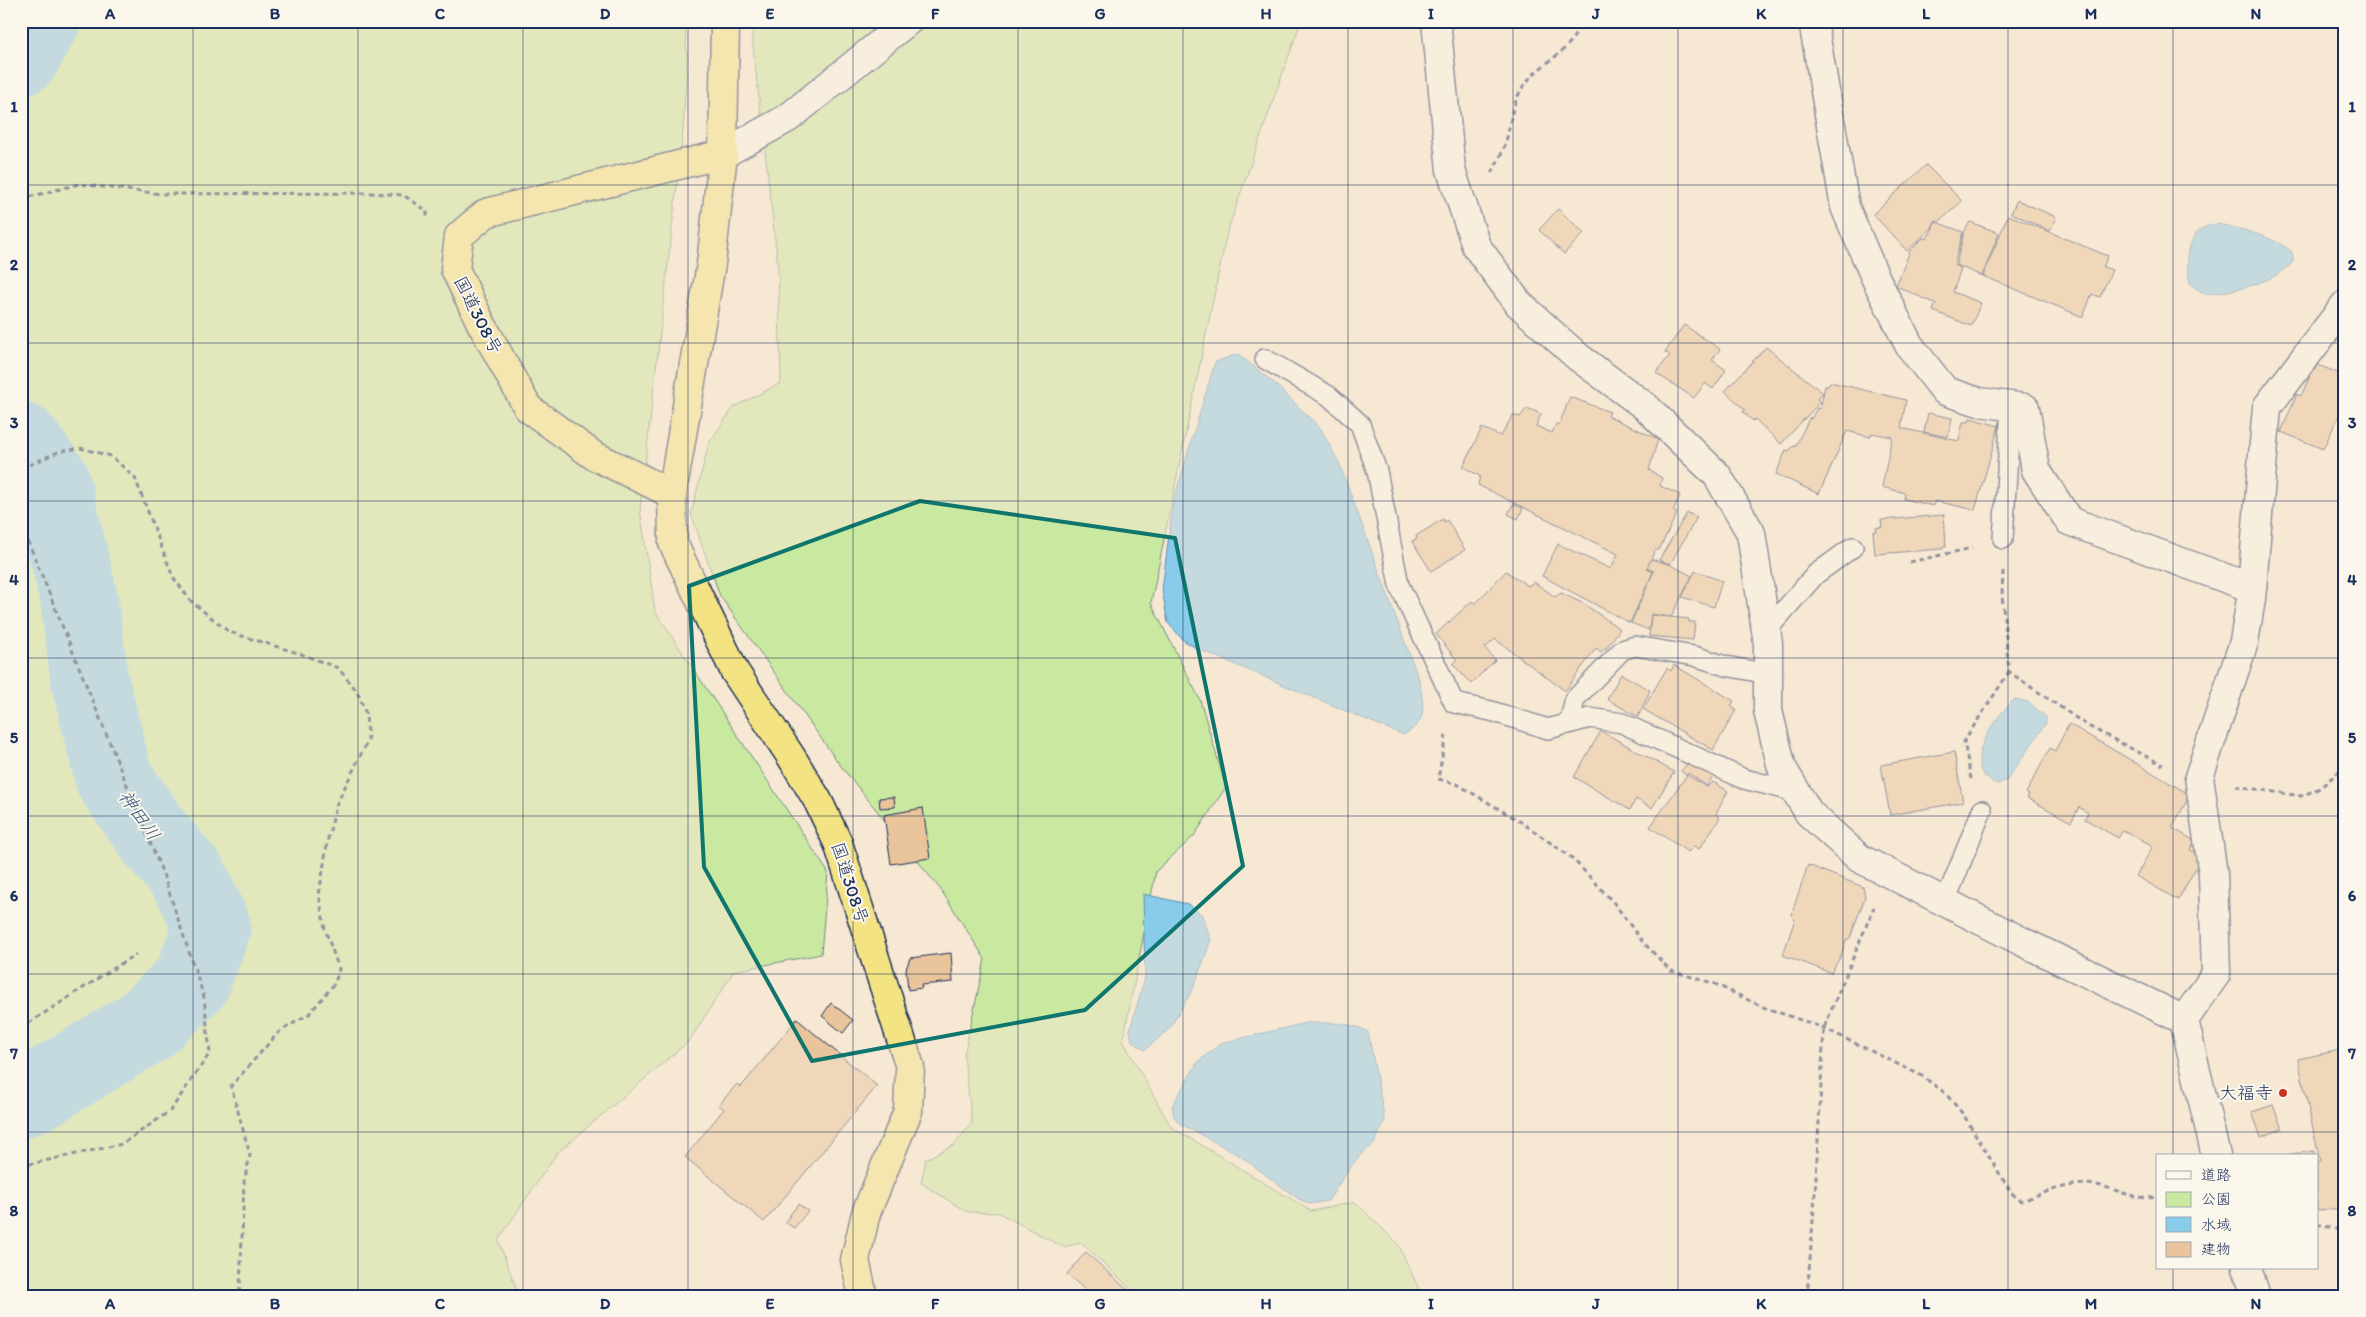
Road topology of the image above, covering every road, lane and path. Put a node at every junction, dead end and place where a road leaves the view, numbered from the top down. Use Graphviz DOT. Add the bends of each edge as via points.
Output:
graph roads {
  1 [pos="725,21"];
  2 [pos="908,21"];
  3 [pos="1436,21"];
  4 [pos="1581,21"];
  5 [pos="1813,21"];
  6 [pos="723,154"];
  7 [pos="21,199"];
  8 [pos="1467,220"];
  9 [pos="457,252"];
  10 [pos="2345,305"];
  11 [pos="1265,359"];
  12 [pos="2011,406"];
  13 [pos="21,469"];
  14 [pos="672,494"];
  15 [pos="21,524"];
  16 [pos="2003,539"];
  17 [pos="1853,547"];
  18 [pos="1910,562"];
  19 [pos="2252,588"];
  20 [pos="1766,631"];
  21 [pos="2009,672"];
  22 [pos="1768,674"];
  23 [pos="1454,703"];
  24 [pos="1569,724"];
  25 [pos="2345,766"];
  26 [pos="2199,777"];
  27 [pos="1796,792"];
  28 [pos="1982,810"];
  29 [pos="1888,873"];
  30 [pos="1945,902"];
  31 [pos="136,954"];
  32 [pos="2184,1020"];
  33 [pos="21,1028"];
  34 [pos="1824,1028"];
  35 [pos="2216,1154"];
  36 [pos="21,1166"];
  37 [pos="2156,1197"];
  38 [pos="2318,1224"];
  39 [pos="2345,1230"];
  40 [pos="2248,1270"];
  41 [pos="238,1296"];
  42 [pos="863,1296"];
  43 [pos="1807,1296"];
  44 [pos="2256,1296"];
  1 -- 6 [label="highway, 国道308号"];
  2 -- 6 [label="street" via="788,118"];
  3 -- 8 [label="street" via="1451,170"];
  4 -- 8 [label="path" via="1576,37 1558,56 1535,71 1518,96 1506,142"];
  5 -- 12 [label="street" via="1845,207 1909,346 1944,391 1979,402"];
  6 -- 9 [label="highway, 国道308号" via="486,213 459,236"];
  6 -- 14 [label="highway, 国道308号" via="711,264"];
  7 -- 9 [label="path" via="79,184 161,194 403,195 427,211 430,244"];
  8 -- 20 [label="street" via="1476,246 1519,304 1578,357 1646,407 1718,475 1751,533"];
  9 -- 14 [label="highway, 国道308号" via="456,269 460,278 528,408 593,455"];
  10 -- 19 [label="street" via="2267,406"];
  11 -- 23 [label="lane" via="1329,396 1360,424 1377,470 1399,585"];
  12 -- 16 [label="lane"];
  12 -- 19 [label="street" via="2025,408 2036,470 2069,522"];
  13 -- 41 [label="path" via="58,452 80,448 111,456 135,478 173,578 191,601 229,632 338,668 358,691 366,714 368,740 337,803 319,895 325,928 339,968 335,983 309,1014 279,1032 231,1086 250,1154 244,1182"];
  14 -- 42 [label="highway, 国道308号" via="674,543 713,628 735,672 818,801 838,843 910,1067 908,1111 866,1213 855,1260"];
  15 -- 36 [label="path" via="163,874 204,997 210,1053 170,1111 122,1144"];
  16 -- 18 [label="path" via="1958,553"];
  16 -- 21 [label="path" via="2002,595"];
  17 -- 20 [label="lane" via="1816,574"];
  19 -- 26 [label="street" via="2244,642"];
  20 -- 22 [label="street"];
  21 -- 26 [label="path" via="2088,726 2170,769"];
  21 -- 28 [label="path" via="1964,741 1974,792"];
  22 -- 24 [label="lane" via="1672,651 1635,646 1622,650 1575,699"];
  22 -- 27 [label="street" via="1768,711 1782,768"];
  23 -- 24 [label="lane" via="1548,729"];
  23 -- 34 [label="path" via="1438,779 1457,784 1521,822 1572,858 1614,903 1642,941 1671,970 1713,983 1762,1008"];
  24 -- 27 [label="lane" via="1590,718 1622,723 1744,779"];
  25 -- 26 [label="path" via="2320,788 2301,796 2254,790"];
  26 -- 32 [label="street" via="2213,874 2216,974"];
  27 -- 29 [label="street" via="1809,813 1859,858"];
  28 -- 30 [label="lane"];
  29 -- 30 [label="street"];
  29 -- 34 [label="path"];
  30 -- 32 [label="street"];
  31 -- 33 [label="path"];
  32 -- 35 [label="street"];
  34 -- 37 [label="path" via="1922,1076 1945,1093 1963,1114 2012,1194 2022,1201 2081,1184 2131,1196"];
  34 -- 43 [label="path"];
  38 -- 39 [label="path"];
  40 -- 44 [label="street"];
}
